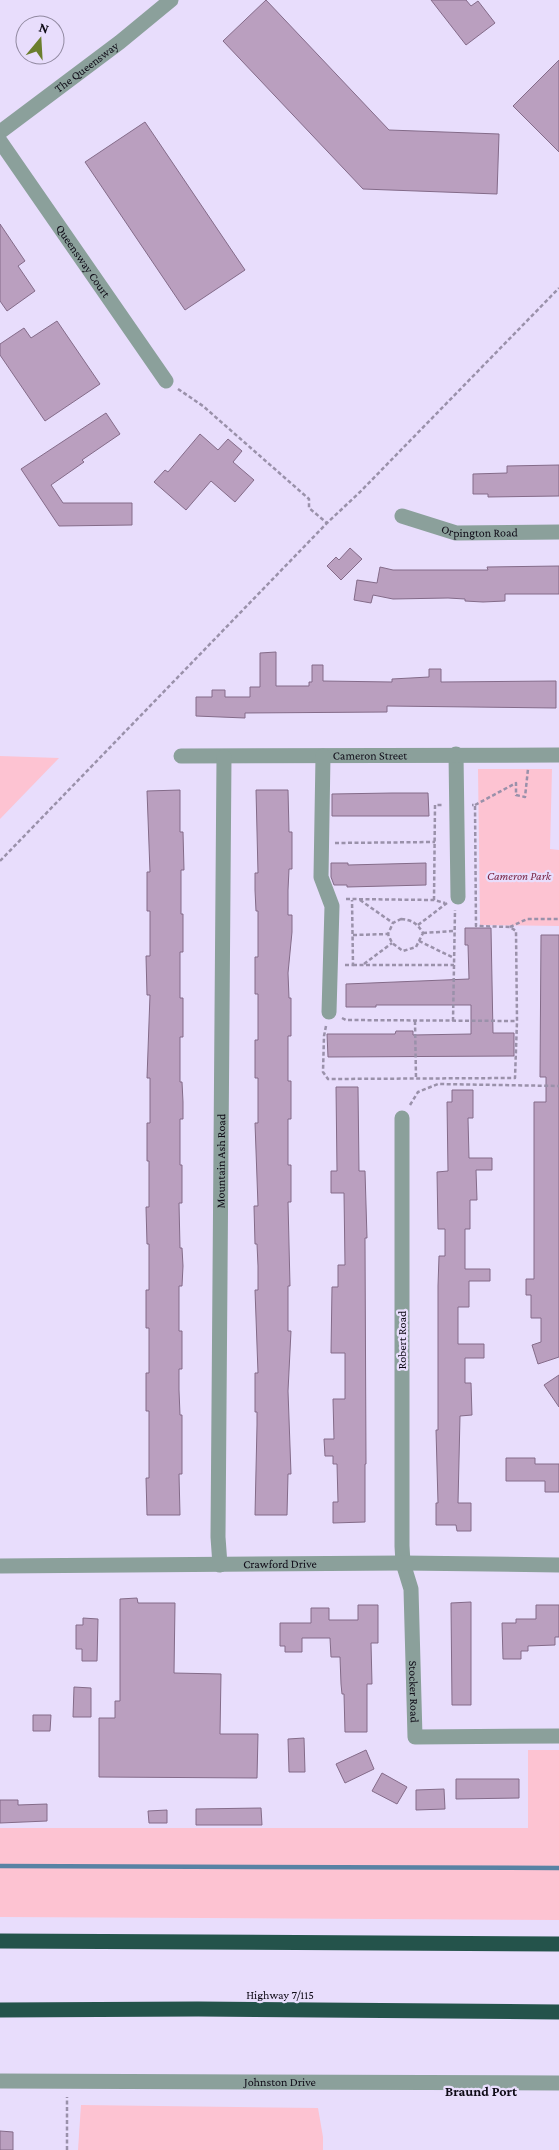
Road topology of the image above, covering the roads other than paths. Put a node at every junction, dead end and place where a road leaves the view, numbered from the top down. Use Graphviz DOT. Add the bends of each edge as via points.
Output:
graph roads {
  1 [pos="171,0"];
  2 [pos="3,125"];
  3 [pos="0,141"];
  4 [pos="166,381"];
  5 [pos="402,516"];
  6 [pos="559,532"];
  7 [pos="456,754"];
  8 [pos="559,755"];
  9 [pos="181,756"];
  10 [pos="323,756"];
  11 [pos="224,757"];
  12 [pos="453,902"];
  13 [pos="329,1012"];
  14 [pos="402,1118"];
  15 [pos="403,1563"];
  16 [pos="220,1565"];
  17 [pos="559,1565"];
  18 [pos="0,1566"];
  19 [pos="559,1736"];
  20 [pos="0,1941"];
  21 [pos="559,1944"];
  22 [pos="0,2010"];
  23 [pos="559,2012"];
  24 [pos="0,2081"];
  25 [pos="559,2083"];
  1 -- 2 [label="street, The Queensway" via="120,42"];
  3 -- 4 [label="street, Queensway Court"];
  5 -- 6 [label="street, Orpington Road" via="456,533"];
  7 -- 8 [label="street, Cameron Street"];
  7 -- 10 [label="street, Cameron Street"];
  7 -- 12 [label="street"];
  9 -- 11 [label="street, Cameron Street"];
  10 -- 11 [label="street, Cameron Street"];
  10 -- 13 [label="street" via="321,876 332,906"];
  11 -- 16 [label="street, Mountain Ash Road"];
  14 -- 15 [label="street, Robert Road"];
  15 -- 16 [label="street, Crawford Drive"];
  15 -- 17 [label="street, Crawford Drive"];
  15 -- 19 [label="street, Stocker Road" via="411,1589 415,1737"];
  16 -- 18 [label="street, Crawford Drive"];
  20 -- 21 [label="highway"];
  22 -- 23 [label="highway, Highway 7/115"];
  24 -- 25 [label="street, Johnston Drive"];
}
